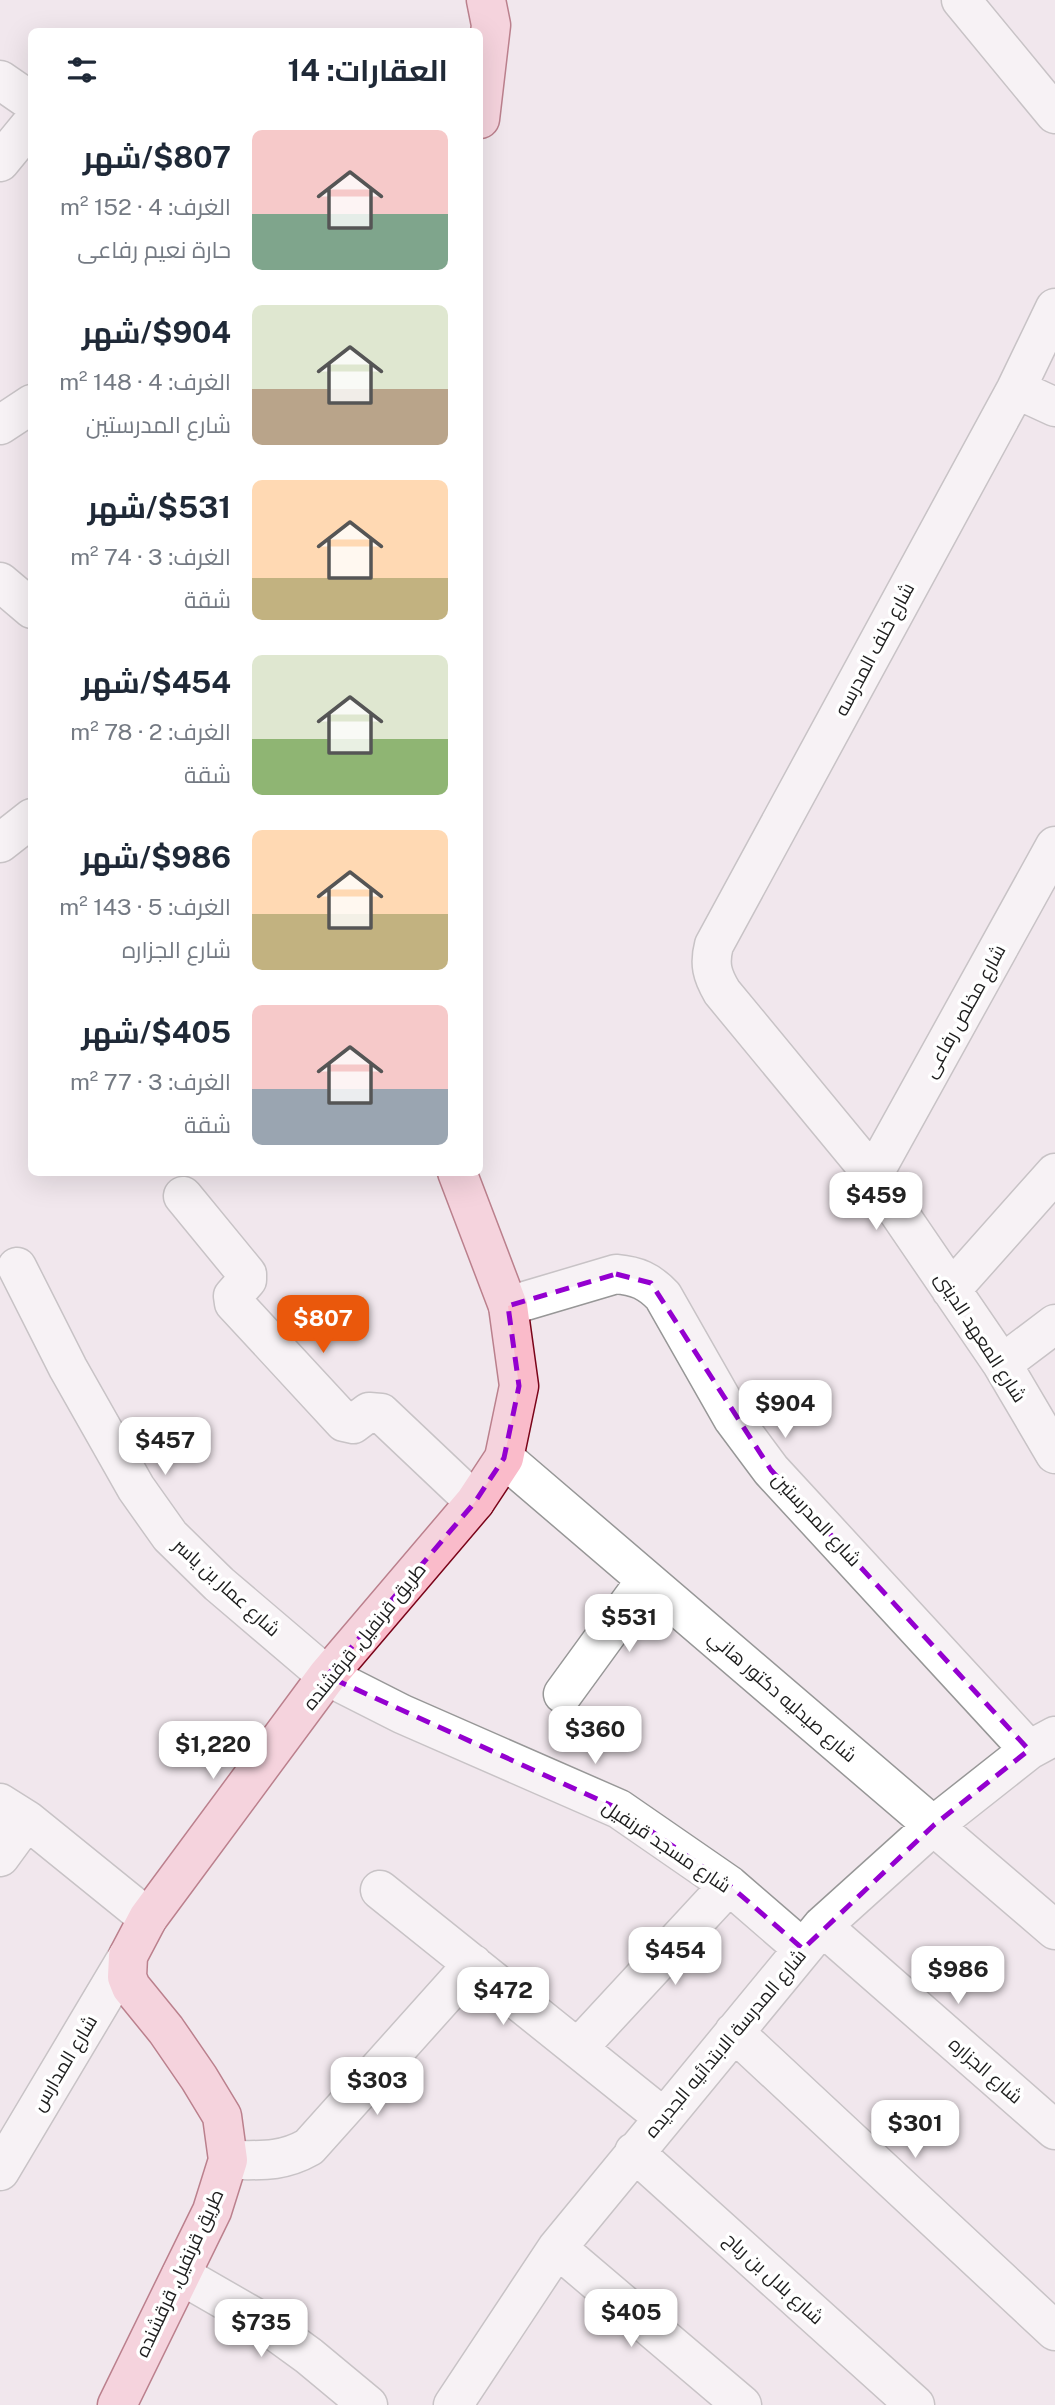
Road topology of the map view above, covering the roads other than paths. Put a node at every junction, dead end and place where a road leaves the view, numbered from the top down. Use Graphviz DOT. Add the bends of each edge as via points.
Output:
graph roads {
  1 [pos="486,0"];
  2 [pos="975,5"];
  3 [pos="0,80"];
  4 [pos="483,93"];
  5 [pos="28,99"];
  6 [pos="1055,114"];
  7 [pos="28,128"];
  8 [pos="0,162"];
  9 [pos="1055,308"];
  10 [pos="1016,389"];
  11 [pos="28,407"];
  12 [pos="1055,407"];
  13 [pos="0,425"];
  14 [pos="0,582"];
  15 [pos="28,606"];
  16 [pos="28,821"];
  17 [pos="0,843"];
  18 [pos="1055,846"];
  19 [pos="722,992"];
  20 [pos="1055,1173"];
  21 [pos="873,1175"];
  22 [pos="459,1176"];
  23 [pos="183,1196"];
  24 [pos="17,1266"];
  25 [pos="951,1290"];
  26 [pos="508,1306"];
  27 [pos="1055,1324"];
  28 [pos="1002,1364"];
  29 [pos="1055,1454"];
  30 [pos="504,1458"];
  31 [pos="475,1502"];
  32 [pos="646,1580"];
  33 [pos="327,1676"];
  34 [pos="563,1694"];
  35 [pos="1047,1742"];
  36 [pos="14,1811"];
  37 [pos="933,1825"];
  38 [pos="0,1857"];
  39 [pos="729,1885"];
  40 [pos="380,1890"];
  41 [pos="148,1918"];
  42 [pos="1055,1930"];
  43 [pos="813,1937"];
  44 [pos="128,1956"];
  45 [pos="473,1964"];
  46 [pos="734,2032"];
  47 [pos="578,2048"];
  48 [pos="663,2117"];
  49 [pos="1055,2130"];
  50 [pos="634,2152"];
  51 [pos="228,2160"];
  52 [pos="0,2171"];
  53 [pos="557,2248"];
  54 [pos="181,2275"];
  55 [pos="1055,2331"];
  56 [pos="736,2403"];
  57 [pos="117,2405"];
  58 [pos="368,2405"];
  59 [pos="453,2405"];
  60 [pos="915,2405"];
  1 -- 4 [label="street" via="491,25"];
  2 -- 6 [label="street"];
  3 -- 5 [label="street"];
  7 -- 8 [label="street"];
  9 -- 10 [label="street, شارع خلف المدرسه"];
  10 -- 12 [label="street"];
  10 -- 19 [label="street, شارع خلف المدرسه" via="714,945 710,961"];
  11 -- 13 [label="street"];
  14 -- 15 [label="street"];
  16 -- 17 [label="street"];
  18 -- 21 [label="street, شارع مخلص رفاعى"];
  19 -- 21 [label="street, شارع المعهد الدينى"];
  20 -- 25 [label="street"];
  21 -- 25 [label="street, شارع المعهد الدينى"];
  22 -- 26 [label="street, طريق قرنفيل, قرقشنده"];
  23 -- 31 [label="street" via="247,1274 233,1296 234,1303 344,1422 353,1424 369,1412 381,1413"];
  24 -- 33 [label="street, شارع عمار بن ياسر" via="136,1488 170,1536"];
  25 -- 28 [label="street, شارع المعهد الدينى"];
  26 -- 30 [label="street, طريق قرنفيل, قرقشنده" via="519,1386"];
  26 -- 35 [label="street, شارع المدرستين" via="616,1274 634,1275 651,1283 663,1296 733,1419 771,1471"];
  27 -- 28 [label="street"];
  28 -- 29 [label="street, شارع المعهد الدينى"];
  30 -- 31 [label="street, طريق قرنفيل, قرقشنده"];
  30 -- 32 [label="street, شارع صيدليه دكتور هاني"];
  31 -- 33 [label="street, طريق قرنفيل, قرقشنده"];
  32 -- 34 [label="street"];
  32 -- 37 [label="street, شارع صيدليه دكتور هاني"];
  33 -- 39 [label="street, شارع مسجد قرنفيل" via="619,1809"];
  33 -- 41 [label="street, طريق قرنفيل, قرقشنده"];
  35 -- 37 [label="street, شارع المدرسة الابتدائيه الجديده"];
  36 -- 38 [label="street"];
  36 -- 41 [label="street"];
  37 -- 42 [label="street, شارع صيدليه دكتور هاني"];
  37 -- 43 [label="street, شارع المدرسة الابتدائيه الجديده"];
  39 -- 43 [label="street, شارع مسجد قرنفيل"];
  39 -- 47 [label="street"];
  40 -- 45 [label="street"];
  41 -- 44 [label="street, طريق قرنفيل, قرقشنده"];
  43 -- 46 [label="street, شارع المدرسة الابتدائيه الجديده"];
  43 -- 49 [label="street, شارع الجزاره"];
  44 -- 51 [label="street, طريق قرنفيل, قرقشنده" via="131,1987 200,2078 222,2116"];
  44 -- 52 [label="street, شارع المدارس"];
  45 -- 47 [label="street"];
  45 -- 51 [label="street" via="309,2147 277,2160"];
  46 -- 48 [label="street, شارع المدرسة الابتدائيه الجديده"];
  46 -- 55 [label="street"];
  47 -- 48 [label="street"];
  48 -- 50 [label="street, شارع المدرسة الابتدائيه الجديده"];
  50 -- 53 [label="street, شارع المدرسة الابتدائيه الجديده"];
  50 -- 60 [label="street, شارع بلال بن رباح"];
  51 -- 54 [label="street, طريق قرنفيل, قرقشنده" via="212,2211"];
  53 -- 56 [label="street"];
  53 -- 59 [label="street, شارع المدرسة الابتدائيه الجديده"];
  54 -- 57 [label="street, طريق قرنفيل, قرقشنده"];
  54 -- 58 [label="street" via="261,2322"];
}
